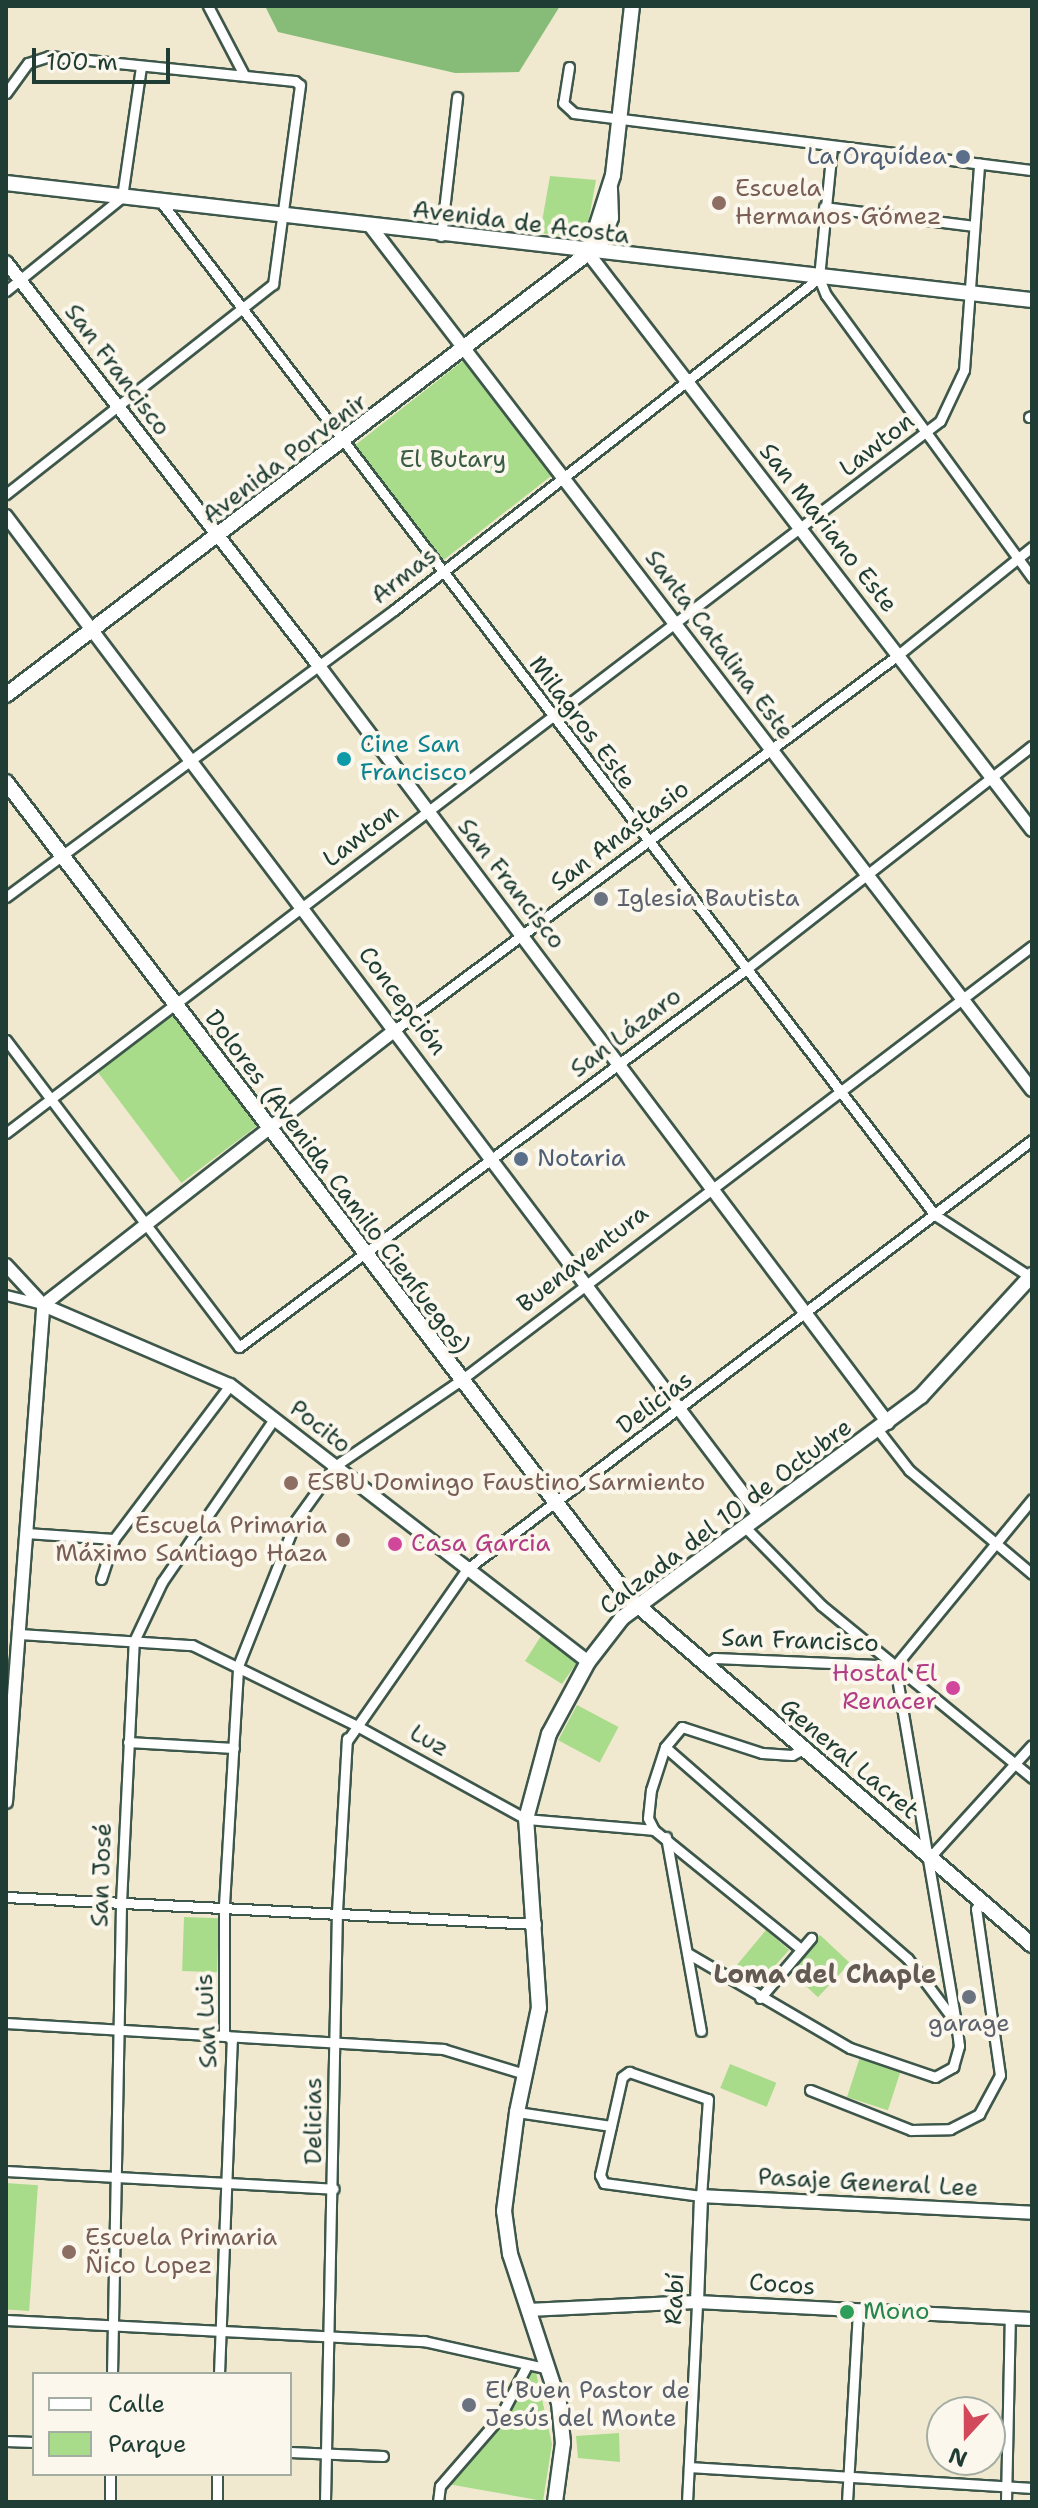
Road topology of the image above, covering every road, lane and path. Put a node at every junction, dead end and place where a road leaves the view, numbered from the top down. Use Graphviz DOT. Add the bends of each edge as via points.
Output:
graph roads {
  1 [pos="208,6"];
  2 [pos="632,6"];
  3 [pos="141,67"];
  4 [pos="569,67"];
  5 [pos="244,75"];
  6 [pos="6,93"];
  7 [pos="457,97"];
  8 [pos="620,122"];
  9 [pos="832,147"];
  10 [pos="979,164"];
  11 [pos="1032,170"];
  12 [pos="6,183"];
  13 [pos="122,197"];
  14 [pos="161,202"];
  15 [pos="824,207"];
  16 [pos="285,217"];
  17 [pos="974,226"];
  18 [pos="371,227"];
  19 [pos="441,236"];
  20 [pos="588,253"];
  21 [pos="6,262"];
  22 [pos="819,278"];
  23 [pos="20,280"];
  24 [pos="6,291"];
  25 [pos="969,294"];
  26 [pos="1032,300"];
  27 [pos="244,309"];
  28 [pos="463,350"];
  29 [pos="688,382"];
  30 [pos="118,407"];
  31 [pos="925,433"];
  32 [pos="343,443"];
  33 [pos="562,476"];
  34 [pos="6,494"];
  35 [pos="6,516"];
  36 [pos="801,530"];
  37 [pos="217,538"];
  38 [pos="1032,547"];
  39 [pos="1017,559"];
  40 [pos="443,571"];
  41 [pos="1032,578"];
  42 [pos="675,624"];
  43 [pos="92,631"];
  44 [pos="898,655"];
  45 [pos="319,666"];
  46 [pos="6,695"];
  47 [pos="553,717"];
  48 [pos="1032,746"];
  49 [pos="770,750"];
  50 [pos="192,762"];
  51 [pos="993,778"];
  52 [pos="6,782"];
  53 [pos="427,811"];
  54 [pos="1032,830"];
  55 [pos="647,843"];
  56 [pos="63,854"];
  57 [pos="866,875"];
  58 [pos="6,897"];
  59 [pos="302,905"];
  60 [pos="524,936"];
  61 [pos="1032,946"];
  62 [pos="745,970"];
  63 [pos="961,1000"];
  64 [pos="175,1005"];
  65 [pos="396,1029"];
  66 [pos="6,1040"];
  67 [pos="619,1064"];
  68 [pos="1032,1090"];
  69 [pos="841,1093"];
  70 [pos="52,1099"];
  71 [pos="270,1129"];
  72 [pos="6,1133"];
  73 [pos="1032,1140"];
  74 [pos="489,1158"];
  75 [pos="711,1187"];
  76 [pos="935,1215"];
  77 [pos="146,1226"];
  78 [pos="365,1254"];
  79 [pos="6,1265"];
  80 [pos="1031,1276"];
  81 [pos="584,1283"];
  82 [pos="6,1295"];
  83 [pos="43,1305"];
  84 [pos="806,1313"];
  85 [pos="461,1380"];
  86 [pos="230,1385"];
  87 [pos="678,1410"];
  88 [pos="274,1419"];
  89 [pos="883,1426"];
  90 [pos="335,1466"];
  91 [pos="1032,1499"];
  92 [pos="553,1506"];
  93 [pos="759,1515"];
  94 [pos="744,1526"];
  95 [pos="26,1533"];
  96 [pos="114,1539"];
  97 [pos="994,1543"];
  98 [pos="467,1569"];
  99 [pos="1032,1574"];
  100 [pos="101,1579"];
  101 [pos="637,1606"];
  102 [pos="13,1633"];
  103 [pos="134,1641"];
  104 [pos="588,1662"];
  105 [pos="704,1665"];
  106 [pos="238,1666"];
  107 [pos="895,1666"];
  108 [pos="353,1724"];
  109 [pos="128,1742"];
  110 [pos="1032,1745"];
  111 [pos="665,1747"];
  112 [pos="234,1748"];
  113 [pos="803,1749"];
  114 [pos="1016,1764"];
  115 [pos="1032,1778"];
  116 [pos="6,1786"];
  117 [pos="6,1802"];
  118 [pos="526,1819"];
  119 [pos="654,1830"];
  120 [pos="666,1837"];
  121 [pos="930,1857"];
  122 [pos="6,1897"];
  123 [pos="981,1902"];
  124 [pos="121,1903"];
  125 [pos="224,1905"];
  126 [pos="337,1911"];
  127 [pos="536,1924"];
  128 [pos="811,1938"];
  129 [pos="1032,1945"];
  130 [pos="801,1949"];
  131 [pos="689,1954"];
  132 [pos="760,1998"];
  133 [pos="6,2023"];
  134 [pos="956,2023"];
  135 [pos="119,2029"];
  136 [pos="701,2031"];
  137 [pos="224,2033"];
  138 [pos="335,2041"];
  139 [pos="525,2074"];
  140 [pos="810,2090"];
  141 [pos="517,2112"];
  142 [pos="611,2126"];
  143 [pos="6,2171"];
  144 [pos="119,2176"];
  145 [pos="226,2182"];
  146 [pos="334,2189"];
  147 [pos="701,2196"];
  148 [pos="1032,2213"];
  149 [pos="697,2302"];
  150 [pos="528,2310"];
  151 [pos="858,2313"];
  152 [pos="1010,2318"];
  153 [pos="1032,2319"];
  154 [pos="6,2320"];
  155 [pos="113,2325"];
  156 [pos="220,2332"];
  157 [pos="330,2337"];
  158 [pos="526,2367"];
  159 [pos="549,2369"];
  160 [pos="112,2372"];
  161 [pos="219,2372"];
  162 [pos="6,2441"];
  163 [pos="32,2442"];
  164 [pos="292,2452"];
  165 [pos="327,2453"];
  166 [pos="383,2456"];
  167 [pos="689,2467"];
  168 [pos="110,2476"];
  169 [pos="217,2476"];
  170 [pos="849,2477"];
  171 [pos="1007,2486"];
  172 [pos="1032,2488"];
  173 [pos="110,2502"];
  174 [pos="217,2502"];
  175 [pos="325,2502"];
  176 [pos="438,2502"];
  177 [pos="555,2502"];
  178 [pos="687,2502"];
  179 [pos="847,2502"];
  180 [pos="1006,2502"];
  1 -- 5 [label="street"];
  2 -- 8 [label="main road, Avenida Porvenir"];
  3 -- 5 [label="street"];
  3 -- 6 [label="street" via="38,57"];
  3 -- 13 [label="street"];
  4 -- 8 [label="street" via="566,110"];
  5 -- 16 [label="street" via="300,85"];
  7 -- 19 [label="street"];
  8 -- 9 [label="street"];
  8 -- 20 [label="main road, Avenida Porvenir" via="611,218 602,241"];
  9 -- 10 [label="street"];
  9 -- 15 [label="street"];
  10 -- 11 [label="street"];
  10 -- 17 [label="street, Lawton"];
  12 -- 13 [label="main road, Avenida de Acosta"];
  13 -- 14 [label="main road, Avenida de Acosta"];
  13 -- 23 [label="street"];
  14 -- 16 [label="main road, Avenida de Acosta"];
  14 -- 27 [label="street, Milagros Este"];
  15 -- 17 [label="street"];
  15 -- 22 [label="street"];
  16 -- 18 [label="main road, Avenida de Acosta"];
  16 -- 27 [label="street" via="276,280"];
  17 -- 25 [label="street, Lawton"];
  18 -- 19 [label="main road, Avenida de Acosta"];
  18 -- 28 [label="street, Santa Catalina Este"];
  19 -- 20 [label="main road, Avenida de Acosta"];
  20 -- 22 [label="main road, Avenida de Acosta"];
  20 -- 28 [label="main road, Avenida Porvenir"];
  20 -- 29 [label="street, San Mariano Este"];
  21 -- 23 [label="street, San Francisco"];
  22 -- 25 [label="main road, Avenida de Acosta"];
  22 -- 29 [label="street, Armas"];
  22 -- 31 [label="street"];
  23 -- 24 [label="street"];
  23 -- 30 [label="street, San Francisco"];
  25 -- 26 [label="main road, Avenida de Acosta"];
  25 -- 31 [label="street, Lawton" via="961,383 952,406"];
  27 -- 30 [label="street"];
  27 -- 32 [label="street, Milagros Este"];
  28 -- 32 [label="main road, Avenida Porvenir"];
  28 -- 33 [label="street, Santa Catalina Este"];
  29 -- 33 [label="street, Armas"];
  29 -- 36 [label="street, San Mariano Este"];
  30 -- 34 [label="street"];
  30 -- 37 [label="street, San Francisco"];
  31 -- 36 [label="street, Lawton"];
  31 -- 39 [label="street"];
  32 -- 37 [label="main road, Avenida Porvenir"];
  32 -- 40 [label="street, Milagros Este"];
  33 -- 40 [label="street, Armas"];
  33 -- 42 [label="street, Santa Catalina Este"];
  35 -- 43 [label="street, Concepción"];
  36 -- 42 [label="street, Lawton"];
  36 -- 44 [label="street, San Mariano Este"];
  37 -- 43 [label="main road, Avenida Porvenir"];
  37 -- 45 [label="street, San Francisco"];
  38 -- 39 [label="street, San Anastasio"];
  39 -- 41 [label="street"];
  39 -- 44 [label="street, San Anastasio"];
  40 -- 45 [label="street, Armas"];
  40 -- 47 [label="street, Milagros Este"];
  42 -- 47 [label="street, Lawton"];
  42 -- 49 [label="street, Santa Catalina Este"];
  43 -- 46 [label="main road, Avenida Porvenir"];
  43 -- 50 [label="street, Concepción"];
  44 -- 49 [label="street, San Anastasio"];
  44 -- 51 [label="street, San Mariano Este"];
  45 -- 50 [label="street, Armas"];
  45 -- 53 [label="street, San Francisco"];
  47 -- 53 [label="street, Lawton"];
  47 -- 55 [label="street, Milagros Este"];
  48 -- 51 [label="street, San Lázaro"];
  49 -- 55 [label="street, San Anastasio"];
  49 -- 57 [label="street, Santa Catalina Este"];
  50 -- 56 [label="street, Armas"];
  50 -- 59 [label="street, Concepción"];
  51 -- 54 [label="street, San Mariano Este"];
  51 -- 57 [label="street, San Lázaro"];
  52 -- 56 [label="main road, Dolores (Avenida Camilo Cienfuegos)"];
  53 -- 59 [label="street, Lawton"];
  53 -- 60 [label="street, San Francisco"];
  55 -- 60 [label="street, San Anastasio"];
  55 -- 62 [label="street, Milagros Este"];
  56 -- 58 [label="street, Armas"];
  56 -- 64 [label="main road, Dolores (Avenida Camilo Cienfuegos)"];
  57 -- 62 [label="street, San Lázaro"];
  57 -- 63 [label="street, Santa Catalina Este"];
  59 -- 64 [label="street, Lawton"];
  59 -- 65 [label="street, Concepción"];
  60 -- 65 [label="street, San Anastasio"];
  60 -- 67 [label="street, San Francisco"];
  61 -- 63 [label="street, Buenaventura"];
  62 -- 67 [label="street, San Lázaro"];
  62 -- 69 [label="street, Milagros Este"];
  63 -- 68 [label="street, Santa Catalina Este"];
  63 -- 69 [label="street, Buenaventura"];
  64 -- 70 [label="street, Lawton"];
  64 -- 71 [label="main road, Dolores (Avenida Camilo Cienfuegos)"];
  65 -- 71 [label="street, San Anastasio"];
  65 -- 74 [label="street, Concepción"];
  66 -- 70 [label="street"];
  67 -- 74 [label="street, San Lázaro"];
  67 -- 75 [label="street, San Francisco"];
  69 -- 75 [label="street, Buenaventura"];
  69 -- 76 [label="street, Milagros Este"];
  70 -- 72 [label="street, Lawton"];
  70 -- 77 [label="street"];
  71 -- 77 [label="street, San Anastasio"];
  71 -- 78 [label="main road, Dolores (Avenida Camilo Cienfuegos)"];
  73 -- 76 [label="street, Delicias"];
  74 -- 78 [label="street, San Lázaro"];
  74 -- 81 [label="street, Concepción"];
  75 -- 81 [label="street, Buenaventura"];
  75 -- 84 [label="street, San Francisco"];
  76 -- 80 [label="street, Milagros Este"];
  76 -- 84 [label="street, Delicias"];
  77 -- 78 [label="street, San Lázaro" via="239,1347"];
  77 -- 83 [label="street, San Anastasio"];
  78 -- 85 [label="main road, Dolores (Avenida Camilo Cienfuegos)"];
  79 -- 83 [label="street, Pocito"];
  80 -- 89 [label="main road, Calzada del 10 de Octubre" via="921,1396"];
  81 -- 85 [label="street, Buenaventura"];
  81 -- 87 [label="street, Concepción"];
  82 -- 83 [label="street"];
  83 -- 86 [label="street, Pocito"];
  83 -- 95 [label="street"];
  84 -- 87 [label="street, Delicias"];
  84 -- 89 [label="street, San Francisco"];
  85 -- 90 [label="street, Buenaventura"];
  85 -- 92 [label="main road, Dolores (Avenida Camilo Cienfuegos)"];
  86 -- 88 [label="street, Pocito"];
  86 -- 96 [label="street"];
  87 -- 92 [label="street, Delicias"];
  87 -- 93 [label="street, Concepción"];
  88 -- 90 [label="street, Pocito"];
  88 -- 103 [label="street, San José" via="162,1582"];
  89 -- 93 [label="main road, Calzada del 10 de Octubre"];
  89 -- 97 [label="street" via="909,1470"];
  90 -- 98 [label="street, Pocito"];
  90 -- 106 [label="street, Buenaventura" via="296,1520"];
  91 -- 97 [label="street"];
  92 -- 98 [label="street, Delicias"];
  92 -- 101 [label="main road, Dolores (Avenida Camilo Cienfuegos)"];
  93 -- 94 [label="main road, Calzada del 10 de Octubre"];
  94 -- 101 [label="main road, Calzada del 10 de Octubre"];
  94 -- 107 [label="street" via="785,1573"];
  95 -- 96 [label="street"];
  95 -- 102 [label="street"];
  96 -- 100 [label="street"];
  97 -- 99 [label="street"];
  97 -- 107 [label="street"];
  98 -- 104 [label="street, Pocito"];
  98 -- 108 [label="street, Delicias"];
  101 -- 104 [label="main road, Calzada del 10 de Octubre"];
  101 -- 105 [label="main road, General Lacret"];
  102 -- 103 [label="street, Luz"];
  102 -- 116 [label="street"];
  103 -- 106 [label="street, Luz" via="192,1645"];
  103 -- 109 [label="street, San José"];
  104 -- 118 [label="main road, Calzada del 10 de Octubre" via="549,1734"];
  105 -- 107 [label="street, San Francisco" via="715,1658"];
  105 -- 113 [label="main road, General Lacret"];
  106 -- 108 [label="street, Luz"];
  106 -- 112 [label="street, San Luis"];
  107 -- 114 [label="street"];
  107 -- 121 [label="street"];
  108 -- 118 [label="street, Luz"];
  108 -- 126 [label="street, Delicias" via="347,1741"];
  109 -- 112 [label="street"];
  109 -- 124 [label="street, San José"];
  110 -- 114 [label="street"];
  111 -- 113 [label="street" via="675,1732 689,1727 762,1753 792,1755"];
  111 -- 119 [label="street" via="648,1806"];
  111 -- 134 [label="street" via="908,1959"];
  112 -- 125 [label="street, San Luis"];
  113 -- 121 [label="main road, General Lacret"];
  114 -- 115 [label="street"];
  114 -- 121 [label="street"];
  116 -- 117 [label="street"];
  118 -- 119 [label="street, Luz"];
  118 -- 127 [label="main road, Calzada del 10 de Octubre"];
  119 -- 120 [label="street, Luz"];
  120 -- 130 [label="street, Luz"];
  120 -- 131 [label="street"];
  121 -- 123 [label="main road, General Lacret"];
  121 -- 134 [label="street"];
  122 -- 124 [label="street"];
  123 -- 129 [label="main road, General Lacret"];
  123 -- 140 [label="street" via="976,1909 1000,2075 979,2114 950,2129 911,2130"];
  124 -- 125 [label="street"];
  124 -- 135 [label="street, San José"];
  125 -- 126 [label="street"];
  125 -- 137 [label="street, San Luis"];
  126 -- 127 [label="street"];
  126 -- 138 [label="street, Delicias"];
  127 -- 139 [label="main road, Calzada del 10 de Octubre" via="539,2008"];
  128 -- 130 [label="street"];
  130 -- 132 [label="street"];
  131 -- 132 [label="street"];
  131 -- 136 [label="street"];
  132 -- 134 [label="street" via="850,2048 935,2077 947,2074 958,2056"];
  133 -- 135 [label="street"];
  135 -- 137 [label="street"];
  135 -- 144 [label="street, San José"];
  137 -- 138 [label="street"];
  137 -- 145 [label="street, San Luis" via="232,2040"];
  138 -- 139 [label="street" via="443,2049"];
  138 -- 146 [label="street, Delicias"];
  139 -- 141 [label="main road, Calzada del 10 de Octubre"];
  141 -- 142 [label="street"];
  141 -- 150 [label="main road, Calzada del 10 de Octubre" via="504,2224"];
  142 -- 147 [label="street" via="600,2175 604,2183"];
  142 -- 147 [label="street, Rabí" via="622,2077 629,2072 708,2099"];
  143 -- 144 [label="street"];
  144 -- 145 [label="street"];
  144 -- 155 [label="street, San José"];
  145 -- 146 [label="street"];
  145 -- 156 [label="street, San Luis"];
  146 -- 157 [label="street, Delicias"];
  147 -- 148 [label="street, Pasaje General Lee"];
  147 -- 149 [label="street, Rabí"];
  149 -- 150 [label="street, Cocos"];
  149 -- 151 [label="street, Cocos"];
  149 -- 167 [label="street, Rabí"];
  150 -- 159 [label="main road, Calzada del 10 de Octubre"];
  151 -- 152 [label="street, Cocos"];
  151 -- 170 [label="street"];
  152 -- 153 [label="street, Cocos"];
  152 -- 171 [label="street"];
  154 -- 155 [label="street"];
  155 -- 156 [label="street"];
  155 -- 160 [label="street, San José"];
  156 -- 157 [label="street"];
  156 -- 161 [label="street, San Luis"];
  157 -- 158 [label="street" via="424,2341"];
  157 -- 165 [label="street, Delicias"];
  158 -- 159 [label="street"];
  158 -- 176 [label="street" via="500,2417 440,2486"];
  159 -- 177 [label="main road, Calzada del 10 de Octubre" via="563,2443"];
  162 -- 163 [label="street"];
  164 -- 165 [label="street"];
  165 -- 166 [label="street"];
  165 -- 175 [label="street, Delicias"];
  167 -- 170 [label="street"];
  167 -- 178 [label="street, Rabí"];
  168 -- 173 [label="street"];
  169 -- 174 [label="street"];
  170 -- 171 [label="street"];
  170 -- 179 [label="street"];
  171 -- 172 [label="street"];
  171 -- 180 [label="street"];
}
